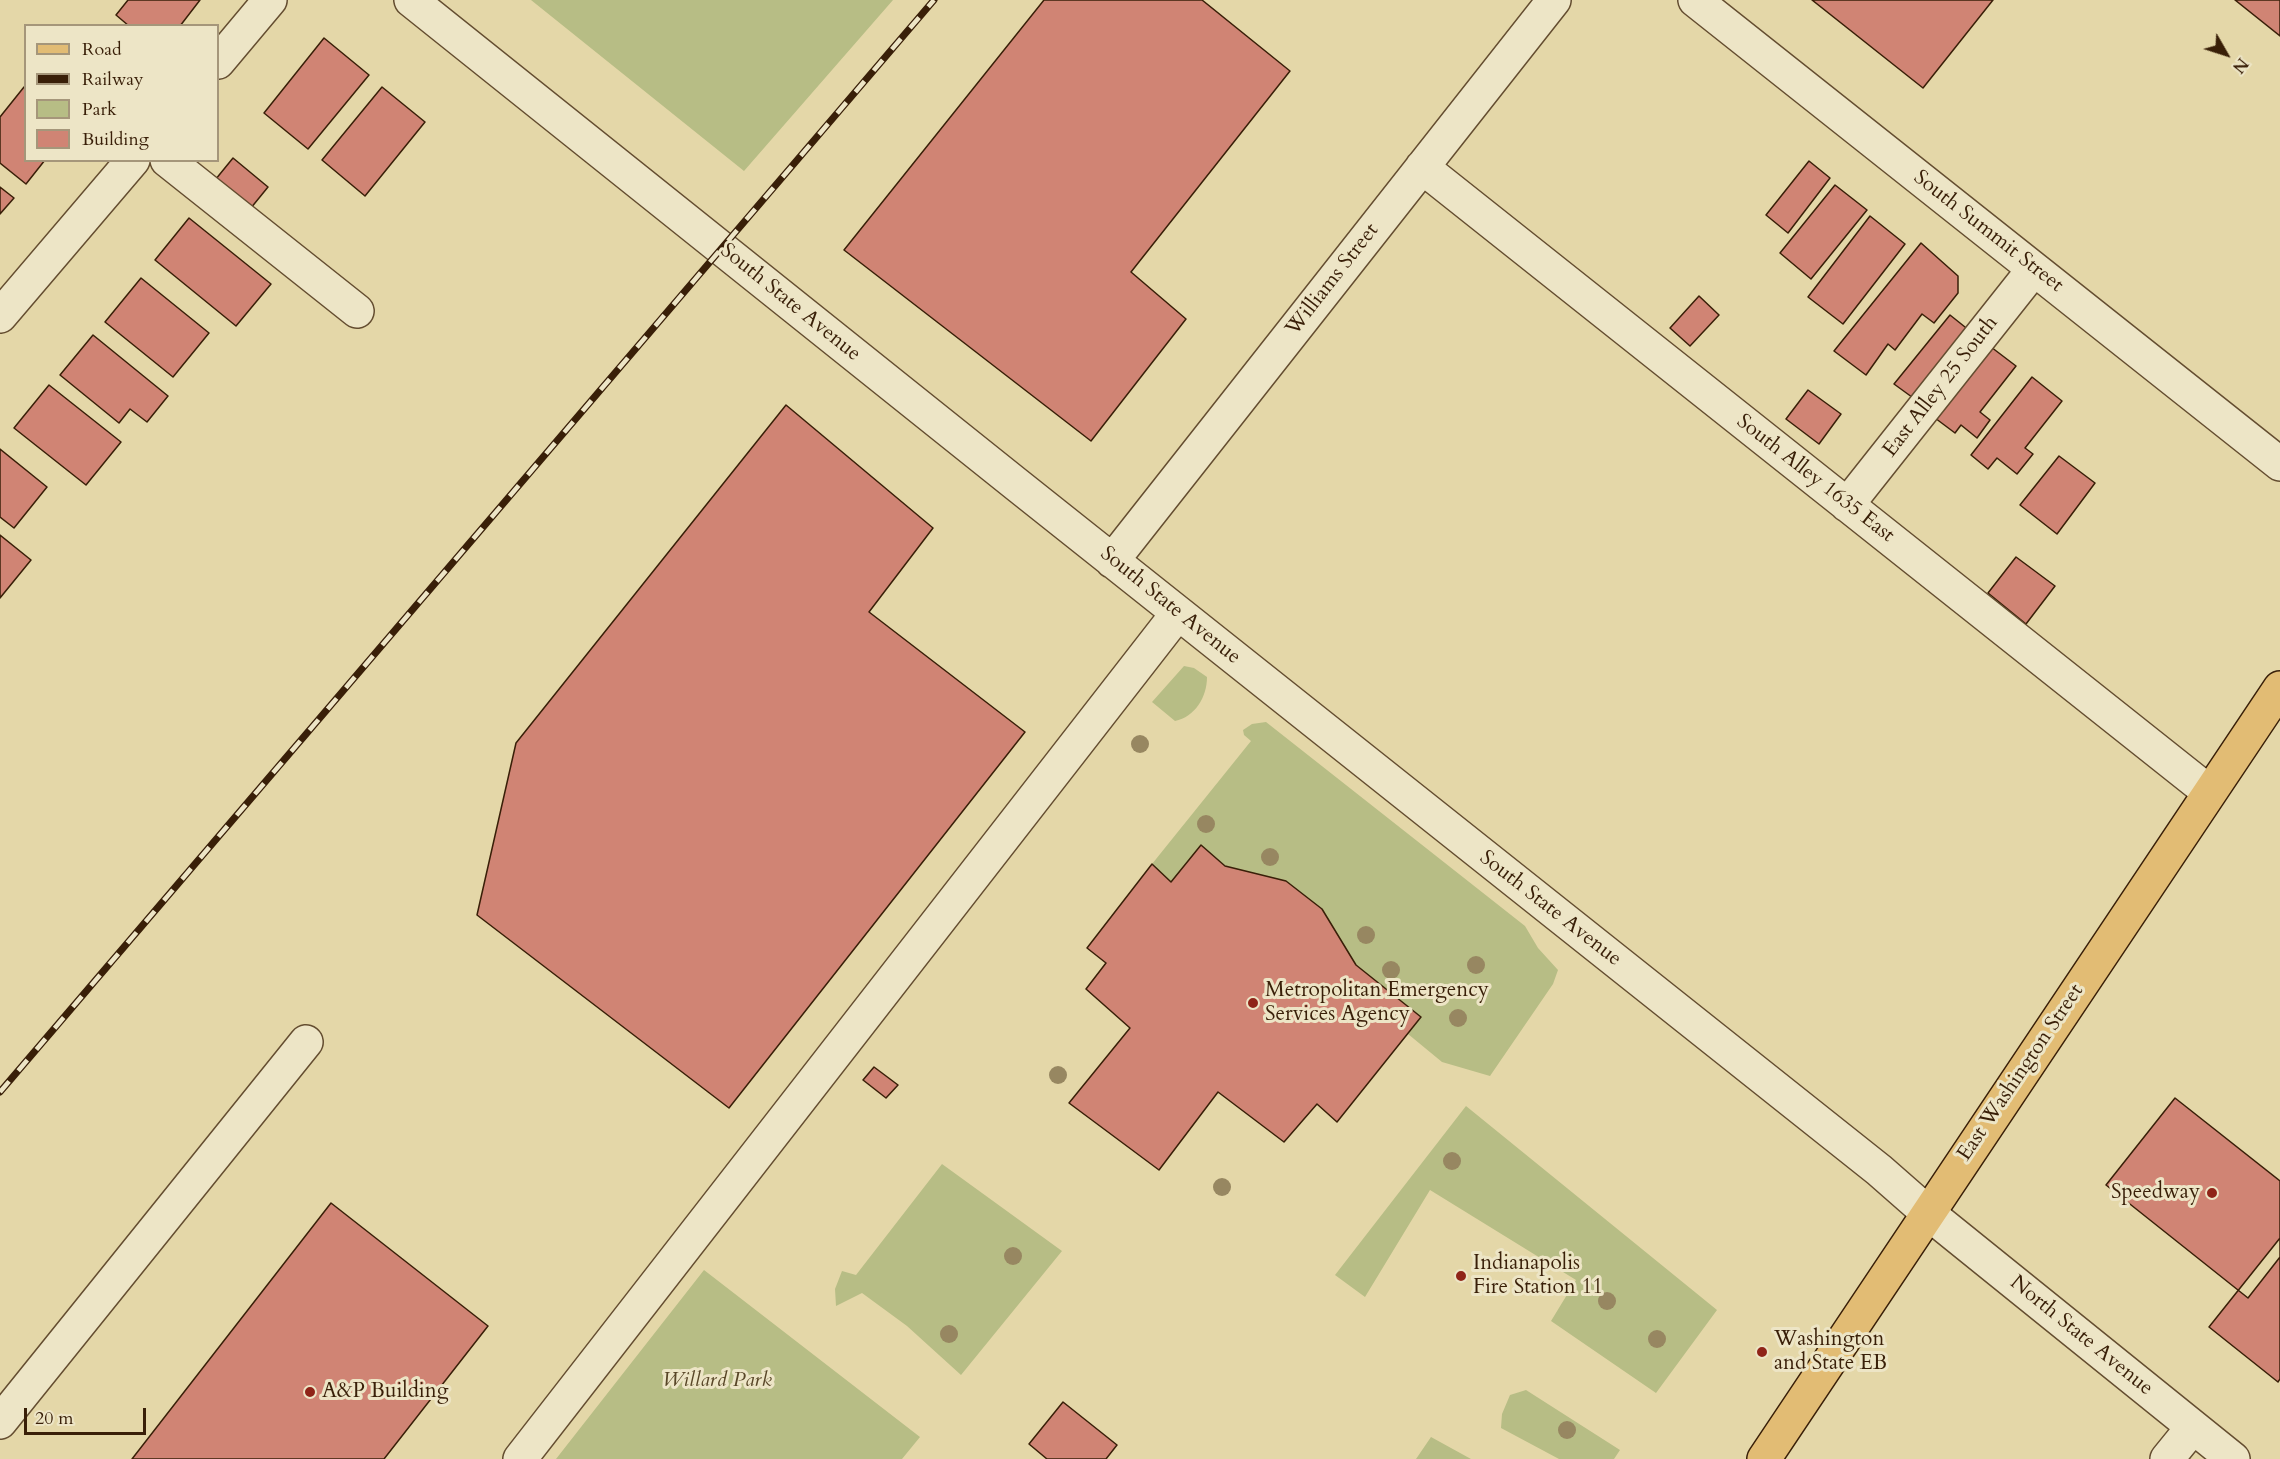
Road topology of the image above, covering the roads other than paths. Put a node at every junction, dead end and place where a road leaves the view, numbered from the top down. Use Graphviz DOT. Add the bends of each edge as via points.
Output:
graph roads {
  1 [pos="270,0"];
  2 [pos="411,0"];
  3 [pos="1554,0"];
  4 [pos="1695,0"];
  5 [pos="219,61"];
  6 [pos="131,162"];
  7 [pos="170,162"];
  8 [pos="1422,167"];
  9 [pos="2034,269"];
  10 [pos="357,311"];
  11 [pos="0,316"];
  12 [pos="2280,464"];
  13 [pos="1847,505"];
  14 [pos="1112,561"];
  15 [pos="1178,613"];
  16 [pos="2280,688"];
  17 [pos="2209,792"];
  18 [pos="306,1042"];
  19 [pos="1928,1213"];
  20 [pos="0,1422"];
  21 [pos="2193,1427"];
  22 [pos="519,1459"];
  23 [pos="1764,1459"];
  24 [pos="2167,1459"];
  25 [pos="2233,1459"];
  1 -- 5 [label="street"];
  2 -- 14 [label="street, South State Avenue"];
  3 -- 8 [label="street, Williams Street"];
  4 -- 9 [label="street, South Summit Street"];
  6 -- 11 [label="street"];
  7 -- 10 [label="street"];
  8 -- 13 [label="street, South Alley 1635 East"];
  8 -- 14 [label="street, Williams Street"];
  9 -- 12 [label="street, South Summit Street"];
  9 -- 13 [label="street, East Alley 25 South"];
  13 -- 17 [label="street, South Alley 1635 East"];
  14 -- 15 [label="street, South State Avenue"];
  15 -- 19 [label="street, South State Avenue" via="1880,1170"];
  15 -- 22 [label="street"];
  16 -- 17 [label="main road, East Washington Street"];
  17 -- 19 [label="main road, East Washington Street"];
  18 -- 20 [label="street"];
  19 -- 21 [label="street, North State Avenue"];
  19 -- 23 [label="main road, East Washington Street"];
  21 -- 24 [label="street"];
  21 -- 25 [label="street, North State Avenue"];
}
